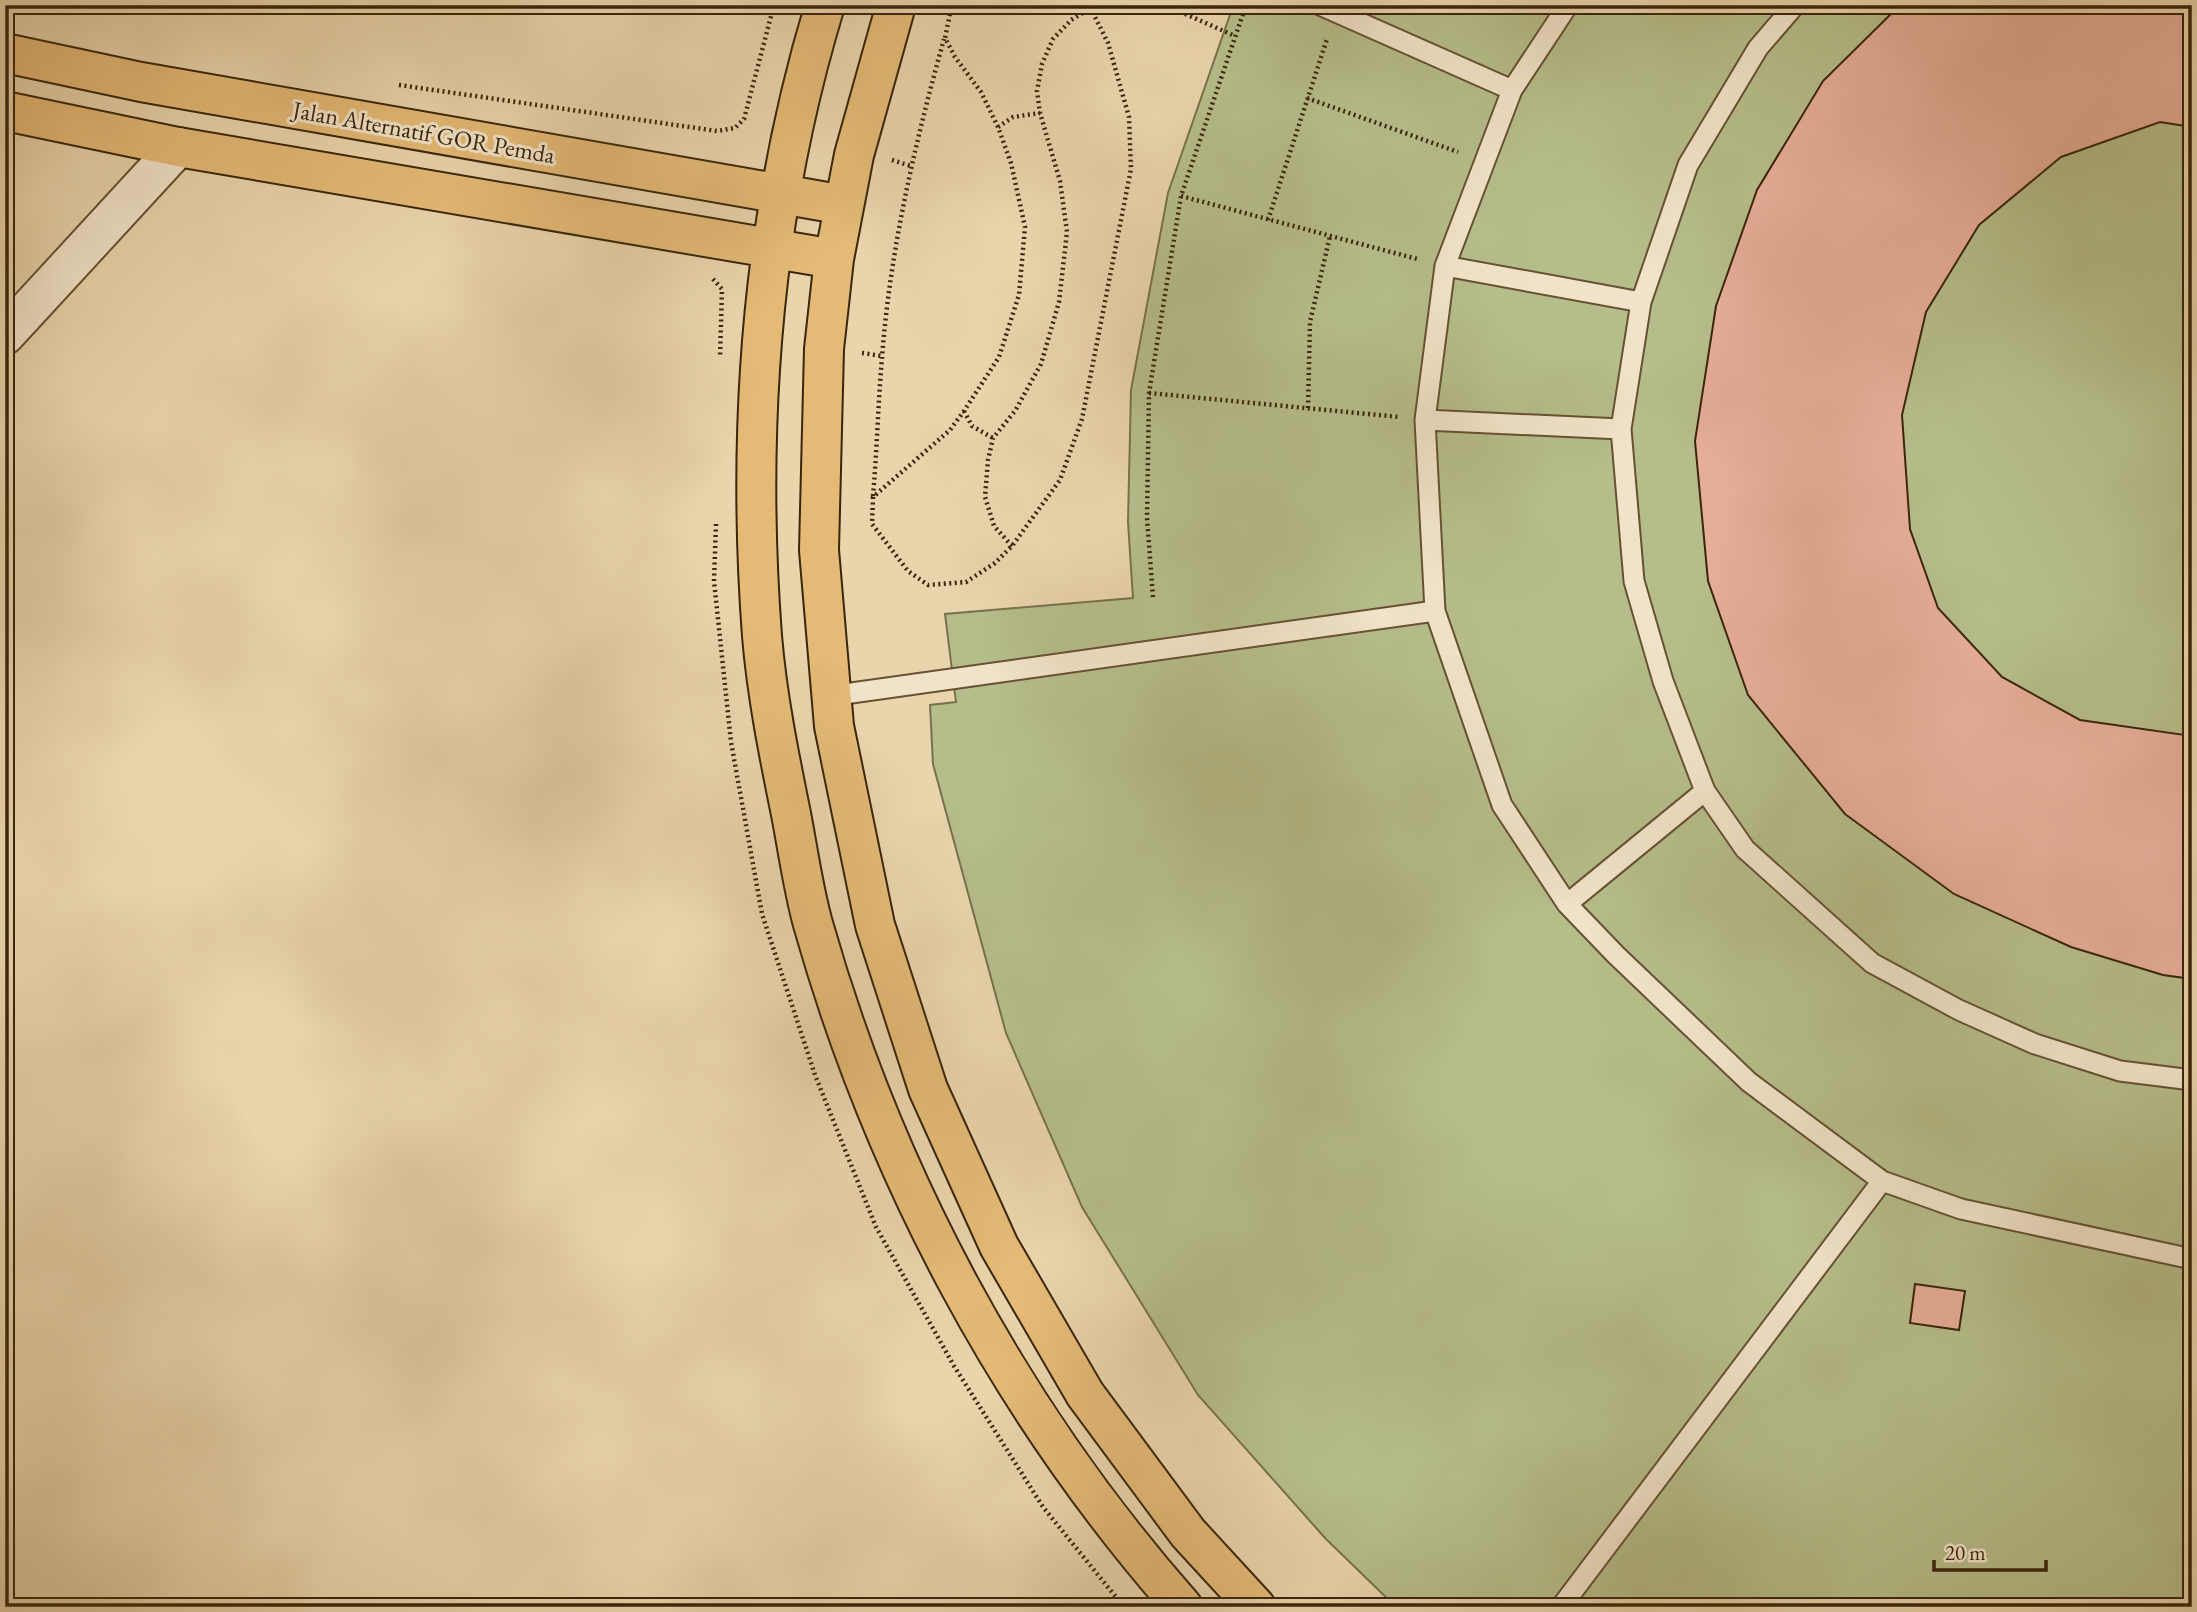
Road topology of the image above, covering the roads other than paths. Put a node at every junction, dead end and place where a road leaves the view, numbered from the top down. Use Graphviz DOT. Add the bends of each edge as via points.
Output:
graph roads {
  1 [pos="825,5"];
  2 [pos="896,5"];
  3 [pos="1567,5"];
  4 [pos="1795,5"];
  5 [pos="1329,9"];
  6 [pos="5,53"];
  7 [pos="1512,90"];
  8 [pos="5,111"];
  9 [pos="178,147"];
  10 [pos="780,194"];
  11 [pos="844,205"];
  12 [pos="771,249"];
  13 [pos="834,259"];
  14 [pos="1445,266"];
  15 [pos="1641,302"];
  16 [pos="5,335"];
  17 [pos="1425,419"];
  18 [pos="1621,429"];
  19 [pos="1436,611"];
  20 [pos="830,696"];
  21 [pos="1704,791"];
  22 [pos="1567,904"];
  23 [pos="2192,1080"];
  24 [pos="1882,1181"];
  25 [pos="2192,1259"];
  26 [pos="1183,1607"];
  27 [pos="1256,1607"];
  28 [pos="1561,1607"];
  1 -- 10 [label="main road"];
  2 -- 11 [label="main road"];
  3 -- 7 [label="lane"];
  4 -- 15 [label="lane" via="1758,48 1689,165"];
  5 -- 7 [label="lane"];
  6 -- 10 [label="main road, Jalan Alternatif GOR Pemda" via="141,82"];
  7 -- 14 [label="lane"];
  8 -- 9 [label="main road"];
  9 -- 12 [label="main road"];
  9 -- 16 [label="street"];
  10 -- 11 [label="main road, Jalan Alternatif GOR Pemda"];
  10 -- 12 [label="main road"];
  11 -- 13 [label="main road"];
  12 -- 13 [label="main road"];
  12 -- 26 [label="main road" via="758,379 755,509 762,639 775,734 812,921 860,1070 922,1214 989,1341 1082,1482"];
  13 -- 20 [label="main road" via="824,349 819,550"];
  14 -- 15 [label="lane"];
  14 -- 17 [label="lane"];
  15 -- 18 [label="lane"];
  17 -- 18 [label="lane"];
  17 -- 19 [label="lane"];
  18 -- 21 [label="lane" via="1634,581 1663,681"];
  19 -- 20 [label="lane"];
  19 -- 22 [label="lane" via="1502,805"];
  20 -- 27 [label="main road" via="874,925 928,1089 999,1246 1085,1394 1188,1533"];
  21 -- 22 [label="lane"];
  21 -- 23 [label="lane" via="1745,849 1872,963 2035,1044 2120,1071"];
  22 -- 24 [label="lane" via="1749,1082"];
  24 -- 25 [label="lane" via="1961,1209"];
  24 -- 28 [label="lane"];
}
